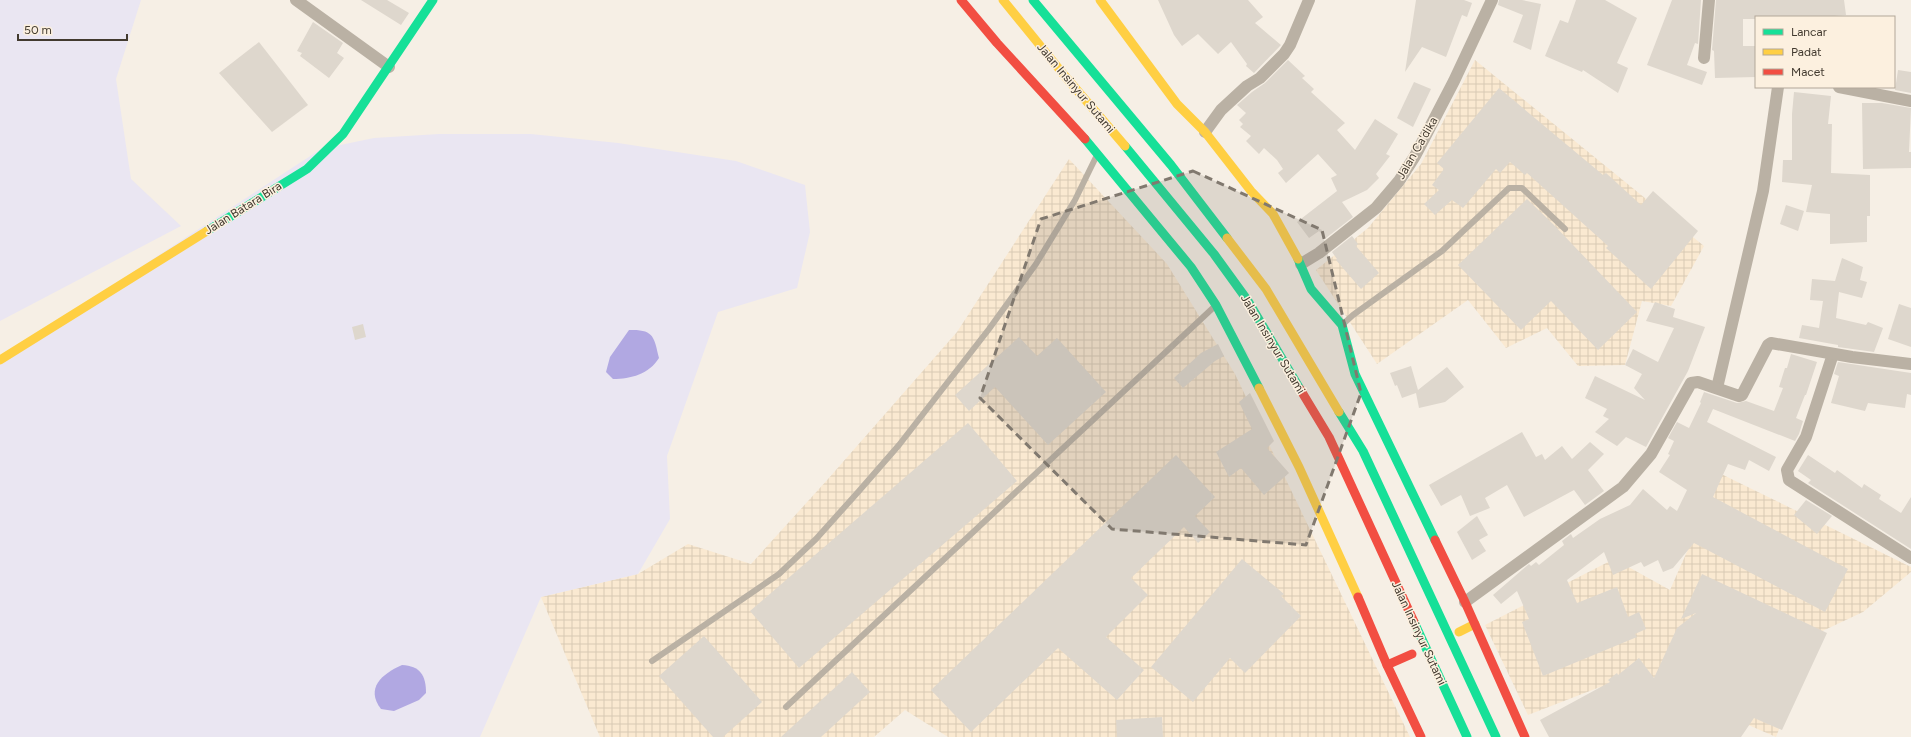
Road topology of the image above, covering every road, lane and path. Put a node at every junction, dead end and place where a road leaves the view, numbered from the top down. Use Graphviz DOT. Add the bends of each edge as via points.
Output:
graph roads {
  1 [pos="296,0"];
  2 [pos="432,0"];
  3 [pos="961,0"];
  4 [pos="1003,0"];
  5 [pos="1033,0"];
  6 [pos="1100,0"];
  7 [pos="1309,0"];
  8 [pos="1492,0"];
  9 [pos="1709,0"];
  10 [pos="1704,58"];
  11 [pos="389,67"];
  12 [pos="1778,88"];
  13 [pos="1844,88"];
  14 [pos="1911,101"];
  15 [pos="1205,132"];
  16 [pos="1098,153"];
  17 [pos="1565,229"];
  18 [pos="1301,264"];
  19 [pos="1216,305"];
  20 [pos="1342,325"];
  21 [pos="1834,354"];
  22 [pos="0,360"];
  23 [pos="1911,364"];
  24 [pos="1717,388"];
  25 [pos="1911,558"];
  26 [pos="1465,602"];
  27 [pos="1475,624"];
  28 [pos="1459,632"];
  29 [pos="1412,654"];
  30 [pos="652,661"];
  31 [pos="1386,665"];
  32 [pos="786,708"];
  33 [pos="1421,737"];
  34 [pos="1467,737"];
  35 [pos="1496,737"];
  36 [pos="1526,737"];
  1 -- 11 [label="street"];
  2 -- 11 [label="main road, Jalan Batara Bira"];
  3 -- 16 [label="main road"];
  4 -- 34 [label="main road, Jalan Insinyur Sutami" via="1158,184 1248,301 1329,437"];
  5 -- 35 [label="main road, Jalan Insinyur Sutami" via="1172,164 1266,289 1363,452"];
  6 -- 15 [label="main road" via="1177,104"];
  7 -- 15 [label="street" via="1284,54 1221,110"];
  8 -- 18 [label="street, Jalan Ca'dika" via="1454,82 1399,181 1376,208"];
  9 -- 10 [label="street"];
  11 -- 22 [label="main road, Jalan Batara Bira" via="343,134 307,169"];
  12 -- 24 [label="street" via="1762,191"];
  13 -- 14 [label="street"];
  15 -- 18 [label="main road" via="1251,191 1273,214"];
  16 -- 19 [label="main road" via="1191,267"];
  16 -- 30 [label="lane" via="1036,264 989,329 859,491 810,545 779,574"];
  17 -- 20 [label="lane" via="1522,188 1509,188 1442,251"];
  18 -- 20 [label="main road" via="1311,289"];
  19 -- 31 [label="main road" via="1299,467"];
  19 -- 32 [label="lane"];
  20 -- 26 [label="main road" via="1356,374"];
  21 -- 23 [label="street"];
  21 -- 24 [label="street" via="1771,343 1742,395"];
  21 -- 25 [label="street" via="1806,437 1787,470 1789,480"];
  24 -- 26 [label="street" via="1698,382 1691,383 1650,454 1623,487"];
  26 -- 27 [label="main road"];
  27 -- 28 [label="main road"];
  27 -- 36 [label="main road"];
  29 -- 31 [label="main road"];
  31 -- 33 [label="main road"];
}
